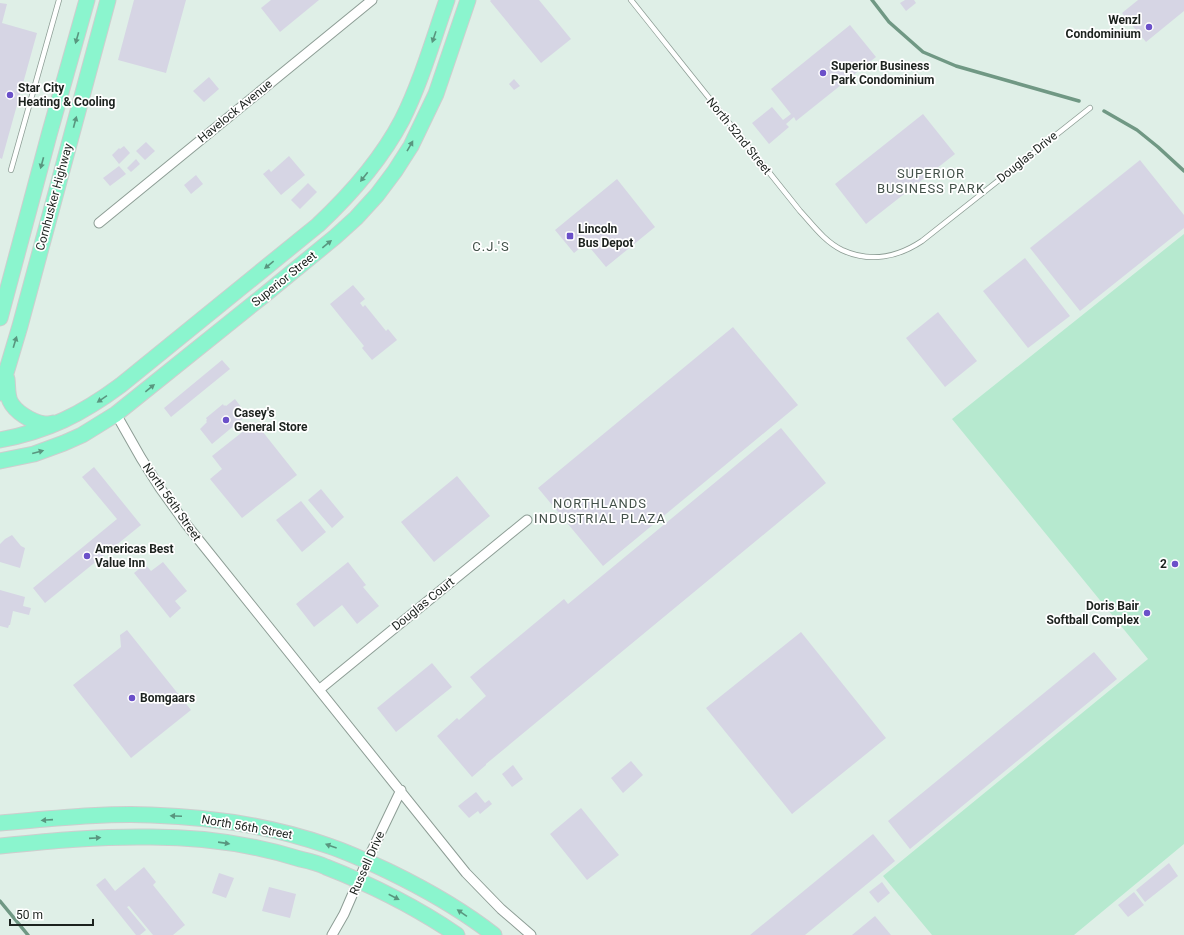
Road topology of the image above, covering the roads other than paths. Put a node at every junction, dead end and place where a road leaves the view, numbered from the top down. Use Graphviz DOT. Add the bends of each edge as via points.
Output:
graph roads {
  1 [pos="59,0"];
  2 [pos="88,0"];
  3 [pos="108,0"];
  4 [pos="372,0"];
  5 [pos="447,0"];
  6 [pos="468,0"];
  7 [pos="631,0"];
  8 [pos="1090,108"];
  9 [pos="11,170"];
  10 [pos="99,223"];
  11 [pos="860,256"];
  12 [pos="0,318"];
  13 [pos="7,368"];
  14 [pos="0,393"];
  15 [pos="116,414"];
  16 [pos="58,423"];
  17 [pos="0,440"];
  18 [pos="0,461"];
  19 [pos="527,520"];
  20 [pos="320,689"];
  21 [pos="401,790"];
  22 [pos="0,823"];
  23 [pos="0,846"];
  24 [pos="367,861"];
  25 [pos="358,880"];
  26 [pos="332,935"];
  27 [pos="457,935"];
  28 [pos="494,935"];
  29 [pos="531,935"];
  1 -- 9 [label="lane"];
  2 -- 12 [label="main road, Cornhusker Highway, one-way"];
  13 -- 3 [label="main road, Cornhusker Highway, one-way"];
  4 -- 10 [label="street, Havelock Avenue"];
  5 -- 16 [label="main road, Superior Street, one-way" via="418,83 402,119 376,160 340,205 121,386 88,408"];
  15 -- 6 [label="main road, Superior Street, one-way" via="335,238 377,195 411,146 424,120 436,94"];
  7 -- 11 [label="lane, North 52nd Street" via="820,234 842,250"];
  8 -- 11 [label="lane, Douglas Drive" via="912,248 887,256"];
  13 -- 14 [label="main road, Cornhusker Highway"];
  13 -- 16 [label="main road" via="9,396 14,407 24,416 43,424"];
  18 -- 15 [label="main road, Superior Street, one-way" via="34,454 64,443"];
  15 -- 20 [label="street, North 56th Street" via="153,476 186,524"];
  16 -- 17 [label="main road, Superior Street"];
  19 -- 20 [label="street, Douglas Court"];
  20 -- 21 [label="street, North 56th Street"];
  21 -- 24 [label="street, Russell Drive"];
  21 -- 29 [label="street, North 56th Street" via="466,873"];
  24 -- 22 [label="main road, North 56th Street, one-way" via="291,834 192,817 104,816"];
  23 -- 25 [label="main road, North 56th Street, one-way" via="107,837 182,838 284,854 325,866"];
  24 -- 25 [label="street, Russell Drive"];
  28 -- 24 [label="main road, North 56th Street, one-way" via="434,895"];
  25 -- 26 [label="street, Russell Drive"];
  25 -- 27 [label="main road, North 56th Street, one-way" via="422,912"];
}
